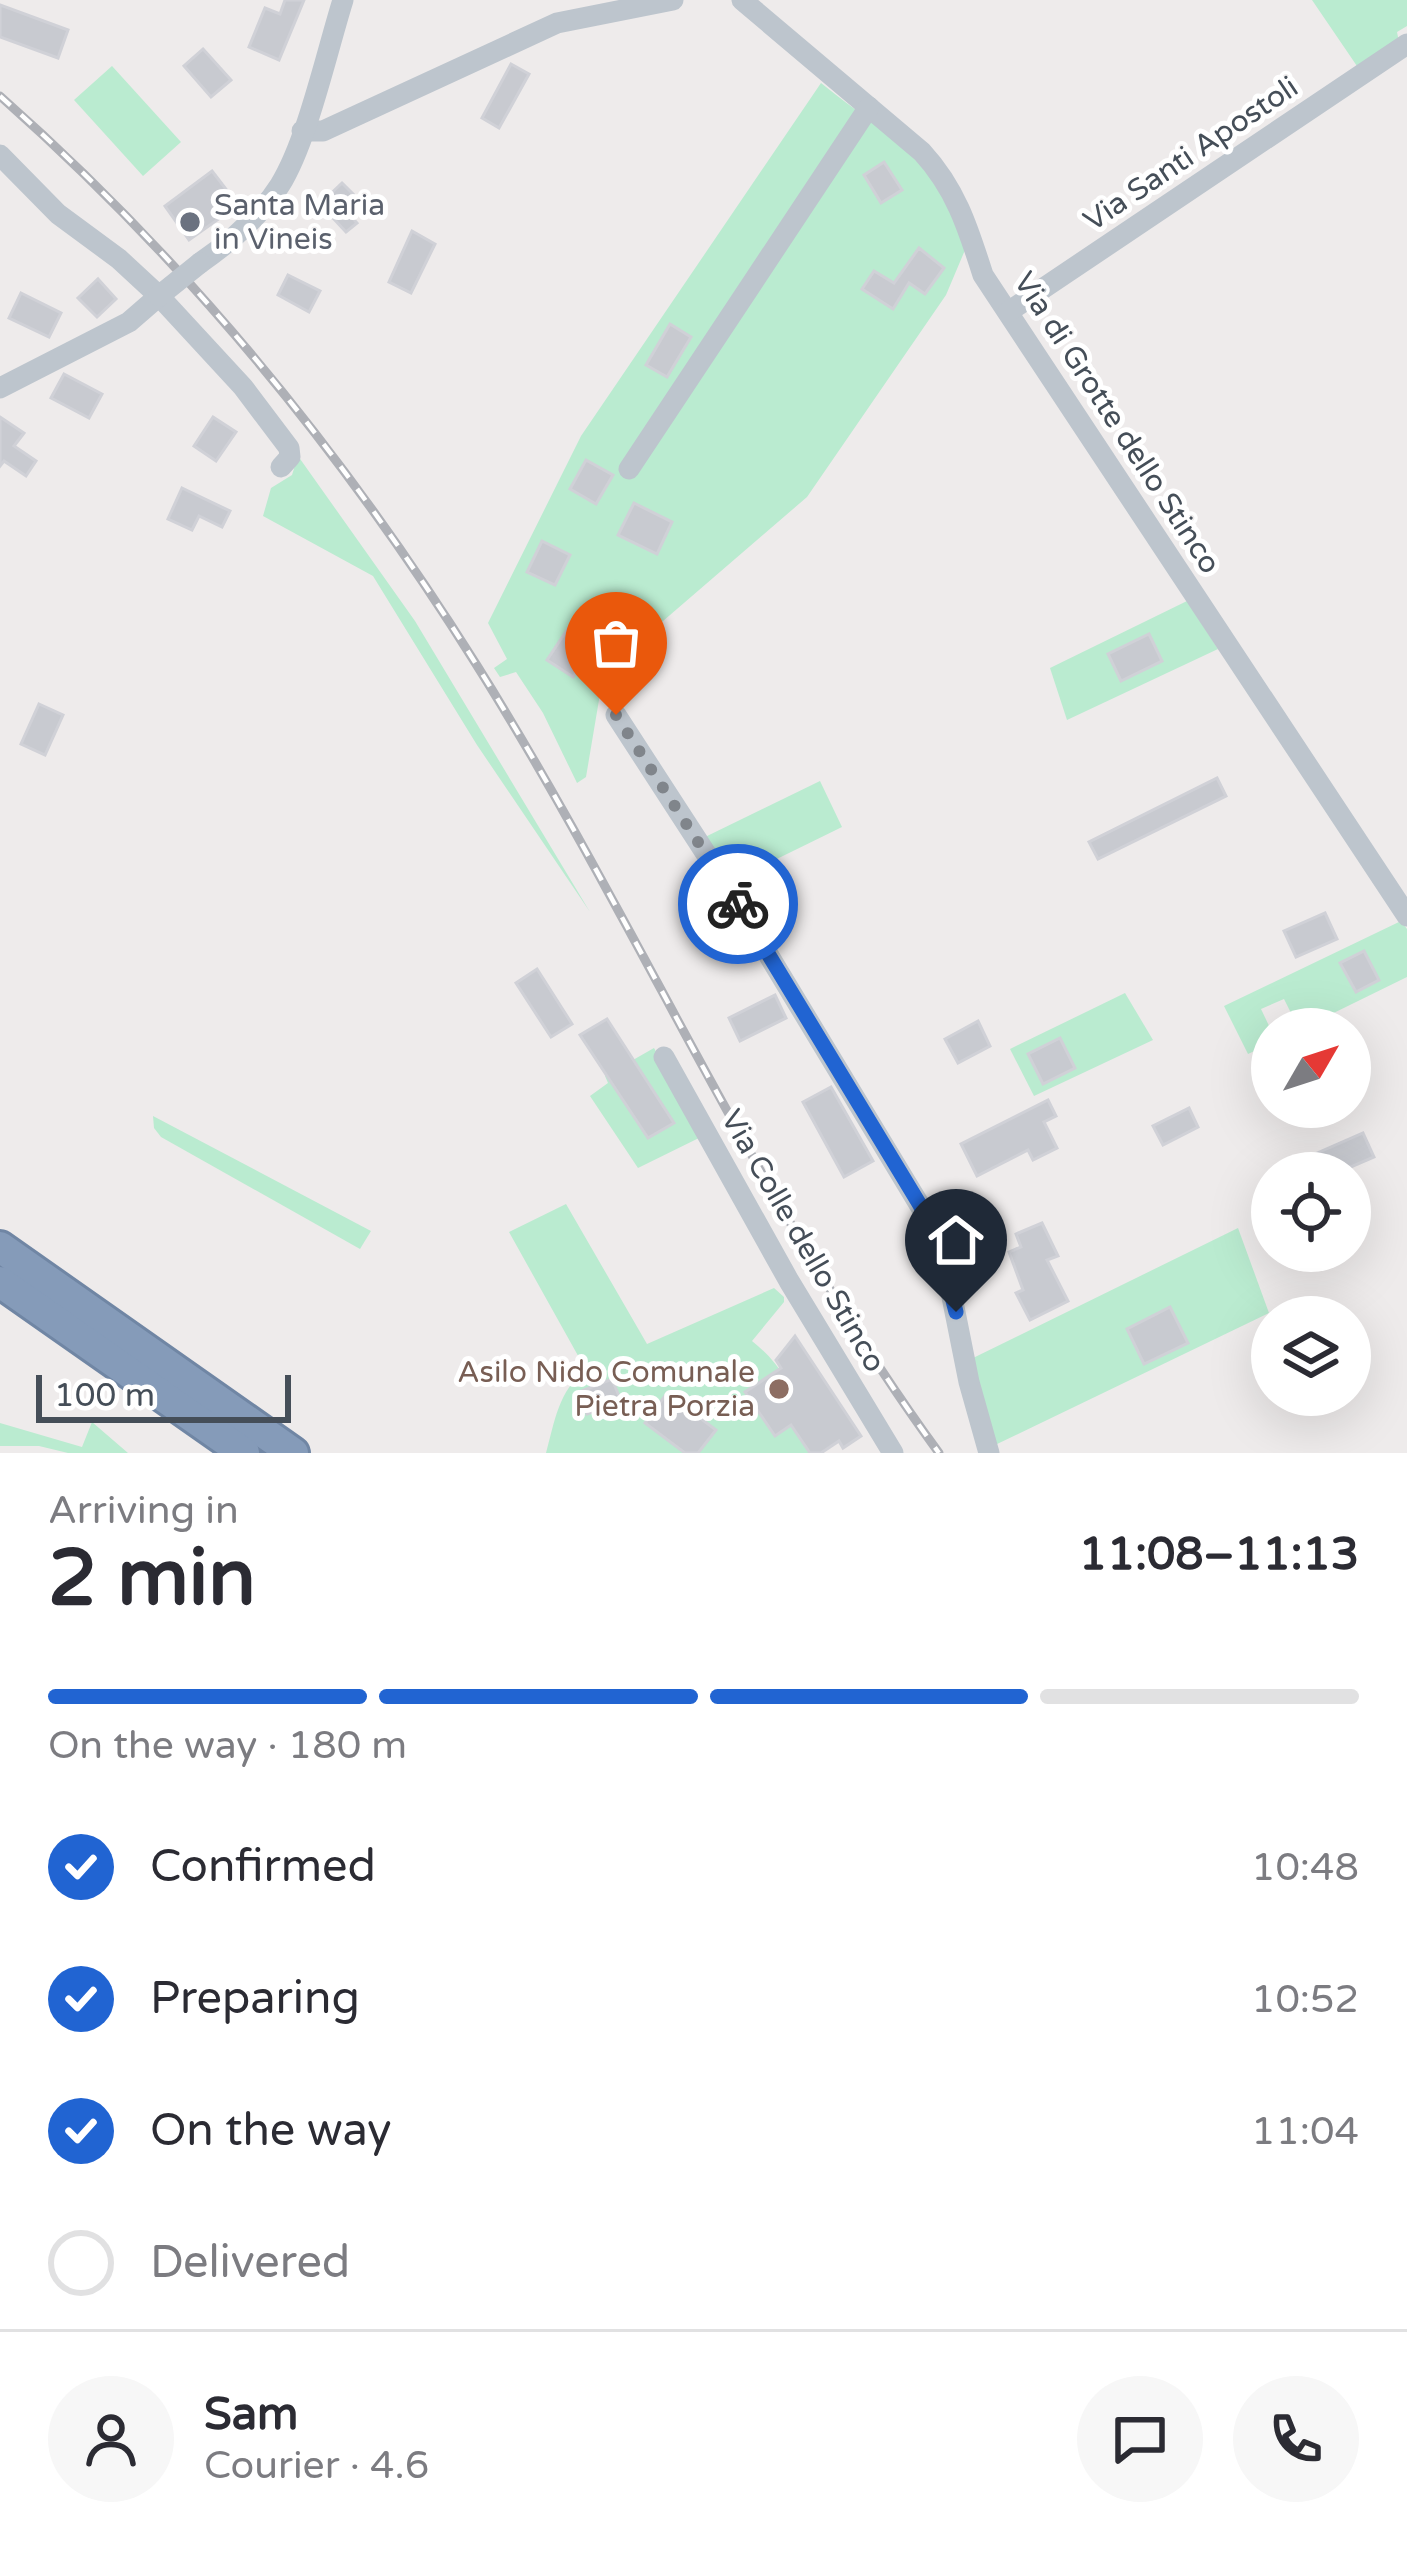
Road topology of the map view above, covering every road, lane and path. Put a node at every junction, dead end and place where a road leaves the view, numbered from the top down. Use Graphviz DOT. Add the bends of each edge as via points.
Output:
graph roads {
  1 [pos="343,0"];
  2 [pos="673,0"];
  3 [pos="744,0"];
  4 [pos="1407,44"];
  5 [pos="869,107"];
  6 [pos="302,131"];
  7 [pos="0,155"];
  8 [pos="159,296"];
  9 [pos="1008,312"];
  10 [pos="0,388"];
  11 [pos="281,467"];
  12 [pos="629,469"];
  13 [pos="616,715"];
  14 [pos="1407,916"];
  15 [pos="664,1057"];
  16 [pos="0,1247"];
  17 [pos="0,1282"];
  18 [pos="244,1453"];
  19 [pos="293,1453"];
  20 [pos="893,1453"];
  21 [pos="989,1453"];
  1 -- 6 [label="street"];
  2 -- 6 [label="street" via="557,23 323,131"];
  3 -- 5 [label="street, Via di Grotte dello Stinco"];
  4 -- 9 [label="street, Via Santi Apostoli"];
  5 -- 9 [label="street, Via di Grotte dello Stinco" via="944,176 983,275"];
  5 -- 12 [label="street"];
  6 -- 8 [label="street, bridge" via="280,185 245,226"];
  7 -- 8 [label="street"];
  8 -- 10 [label="street" via="129,322"];
  8 -- 11 [label="street" via="287,445 290,458"];
  9 -- 14 [label="street, Via di Grotte dello Stinco"];
  13 -- 21 [label="street" via="925,1214"];
  15 -- 20 [label="street, Via Colle dello Stinco"];
  16 -- 19 [label="highway"];
  17 -- 18 [label="highway"];
}
